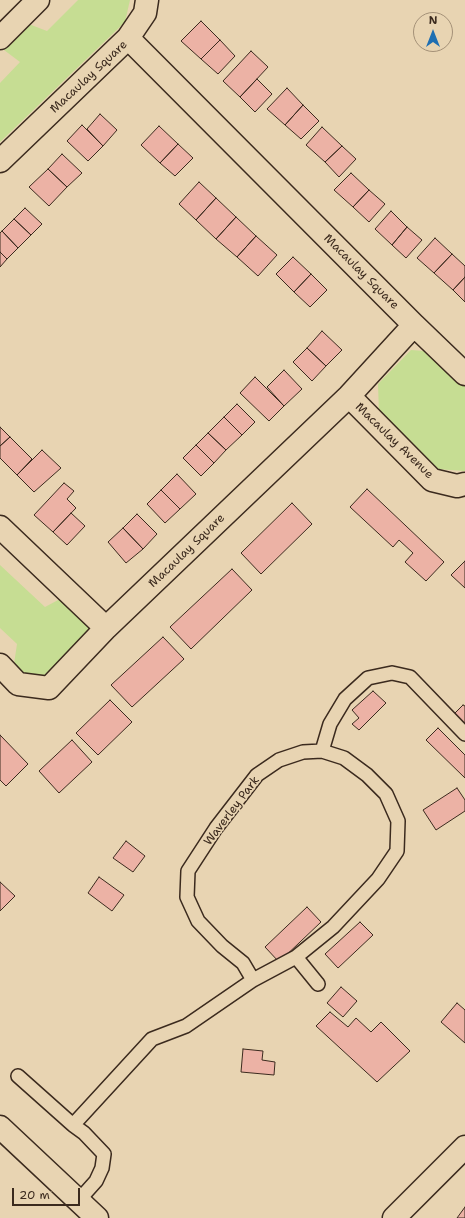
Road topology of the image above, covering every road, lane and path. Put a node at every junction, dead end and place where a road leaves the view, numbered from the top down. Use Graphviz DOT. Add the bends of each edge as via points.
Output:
graph roads {
  1 [pos="38,0"];
  2 [pos="147,0"];
  3 [pos="0,38"];
  4 [pos="128,38"];
  5 [pos="0,162"];
  6 [pos="414,325"];
  7 [pos="465,374"];
  8 [pos="349,396"];
  9 [pos="465,484"];
  10 [pos="0,527"];
  11 [pos="106,628"];
  12 [pos="0,665"];
  13 [pos="465,734"];
  14 [pos="322,751"];
  15 [pos="296,957"];
  16 [pos="253,980"];
  17 [pos="318,984"];
  18 [pos="18,1076"];
  19 [pos="73,1124"];
  20 [pos="0,1127"];
  21 [pos="465,1147"];
  22 [pos="79,1200"];
  23 [pos="97,1218"];
  24 [pos="394,1218"];
  1 -- 3 [label="street"];
  2 -- 4 [label="street" via="145,13"];
  4 -- 5 [label="street, Macaulay Square"];
  4 -- 6 [label="street, Macaulay Square"];
  6 -- 7 [label="street"];
  6 -- 8 [label="street, Macaulay Square"];
  8 -- 9 [label="street, Macaulay Avenue" via="432,480 457,486"];
  8 -- 11 [label="street, Macaulay Square"];
  10 -- 11 [label="street"];
  11 -- 12 [label="street, Macaulay Square" via="49,688 18,684"];
  13 -- 14 [label="lane" via="410,677 392,673 368,678 345,698 330,724"];
  14 -- 15 [label="lane, Waverley Park" via="344,758 368,775 386,794 398,821 397,851 378,879 333,927"];
  14 -- 16 [label="lane, Waverley Park" via="303,752 279,760 257,775 216,828 188,871 187,897 198,921 242,963"];
  15 -- 16 [label="lane, Waverley Park"];
  15 -- 17 [label="lane"];
  16 -- 19 [label="lane, Waverley Park" via="186,1026 152,1039"];
  18 -- 19 [label="lane"];
  19 -- 22 [label="lane" via="104,1154 102,1168 96,1181"];
  20 -- 22 [label="street"];
  21 -- 24 [label="street"];
  22 -- 23 [label="street"];
}
